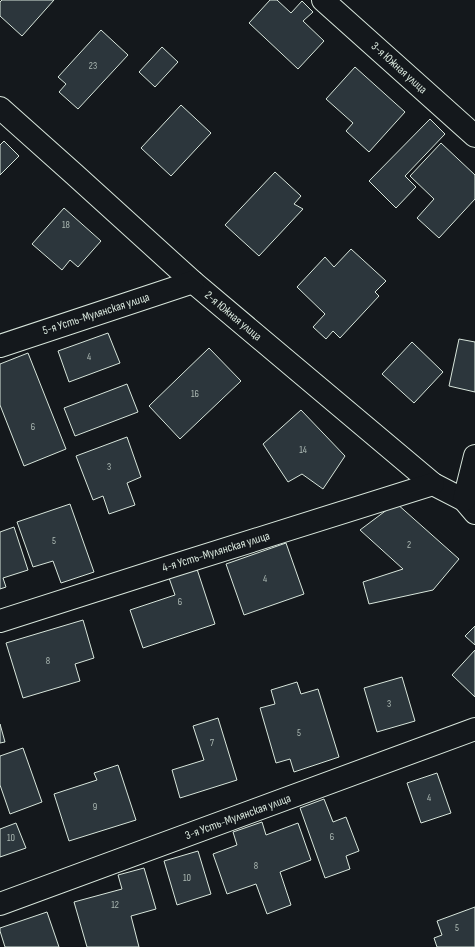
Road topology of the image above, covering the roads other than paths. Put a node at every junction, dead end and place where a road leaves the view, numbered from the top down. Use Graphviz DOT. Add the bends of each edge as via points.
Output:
graph roads {
  1 [pos="323,0"];
  2 [pos="0,108"];
  3 [pos="475,136"];
  4 [pos="193,282"];
  5 [pos="0,346"];
  6 [pos="475,456"];
  7 [pos="433,484"];
  8 [pos="469,506"];
  9 [pos="0,621"];
  10 [pos="475,729"];
  11 [pos="0,904"];
  1 -- 3 [label="street, 3-я Южная улица"];
  2 -- 4 [label="street, 2-я Южная улица"];
  4 -- 5 [label="street, 5-я Усть-Мулянская улица"];
  4 -- 7 [label="street, 2-я Южная улица"];
  6 -- 8 [label="street"];
  7 -- 8 [label="street, 2-я Южная улица"];
  7 -- 9 [label="street, 4-я Усть-Мулянская улица"];
  10 -- 11 [label="street, 3-я Усть-Мулянская улица"];
}
